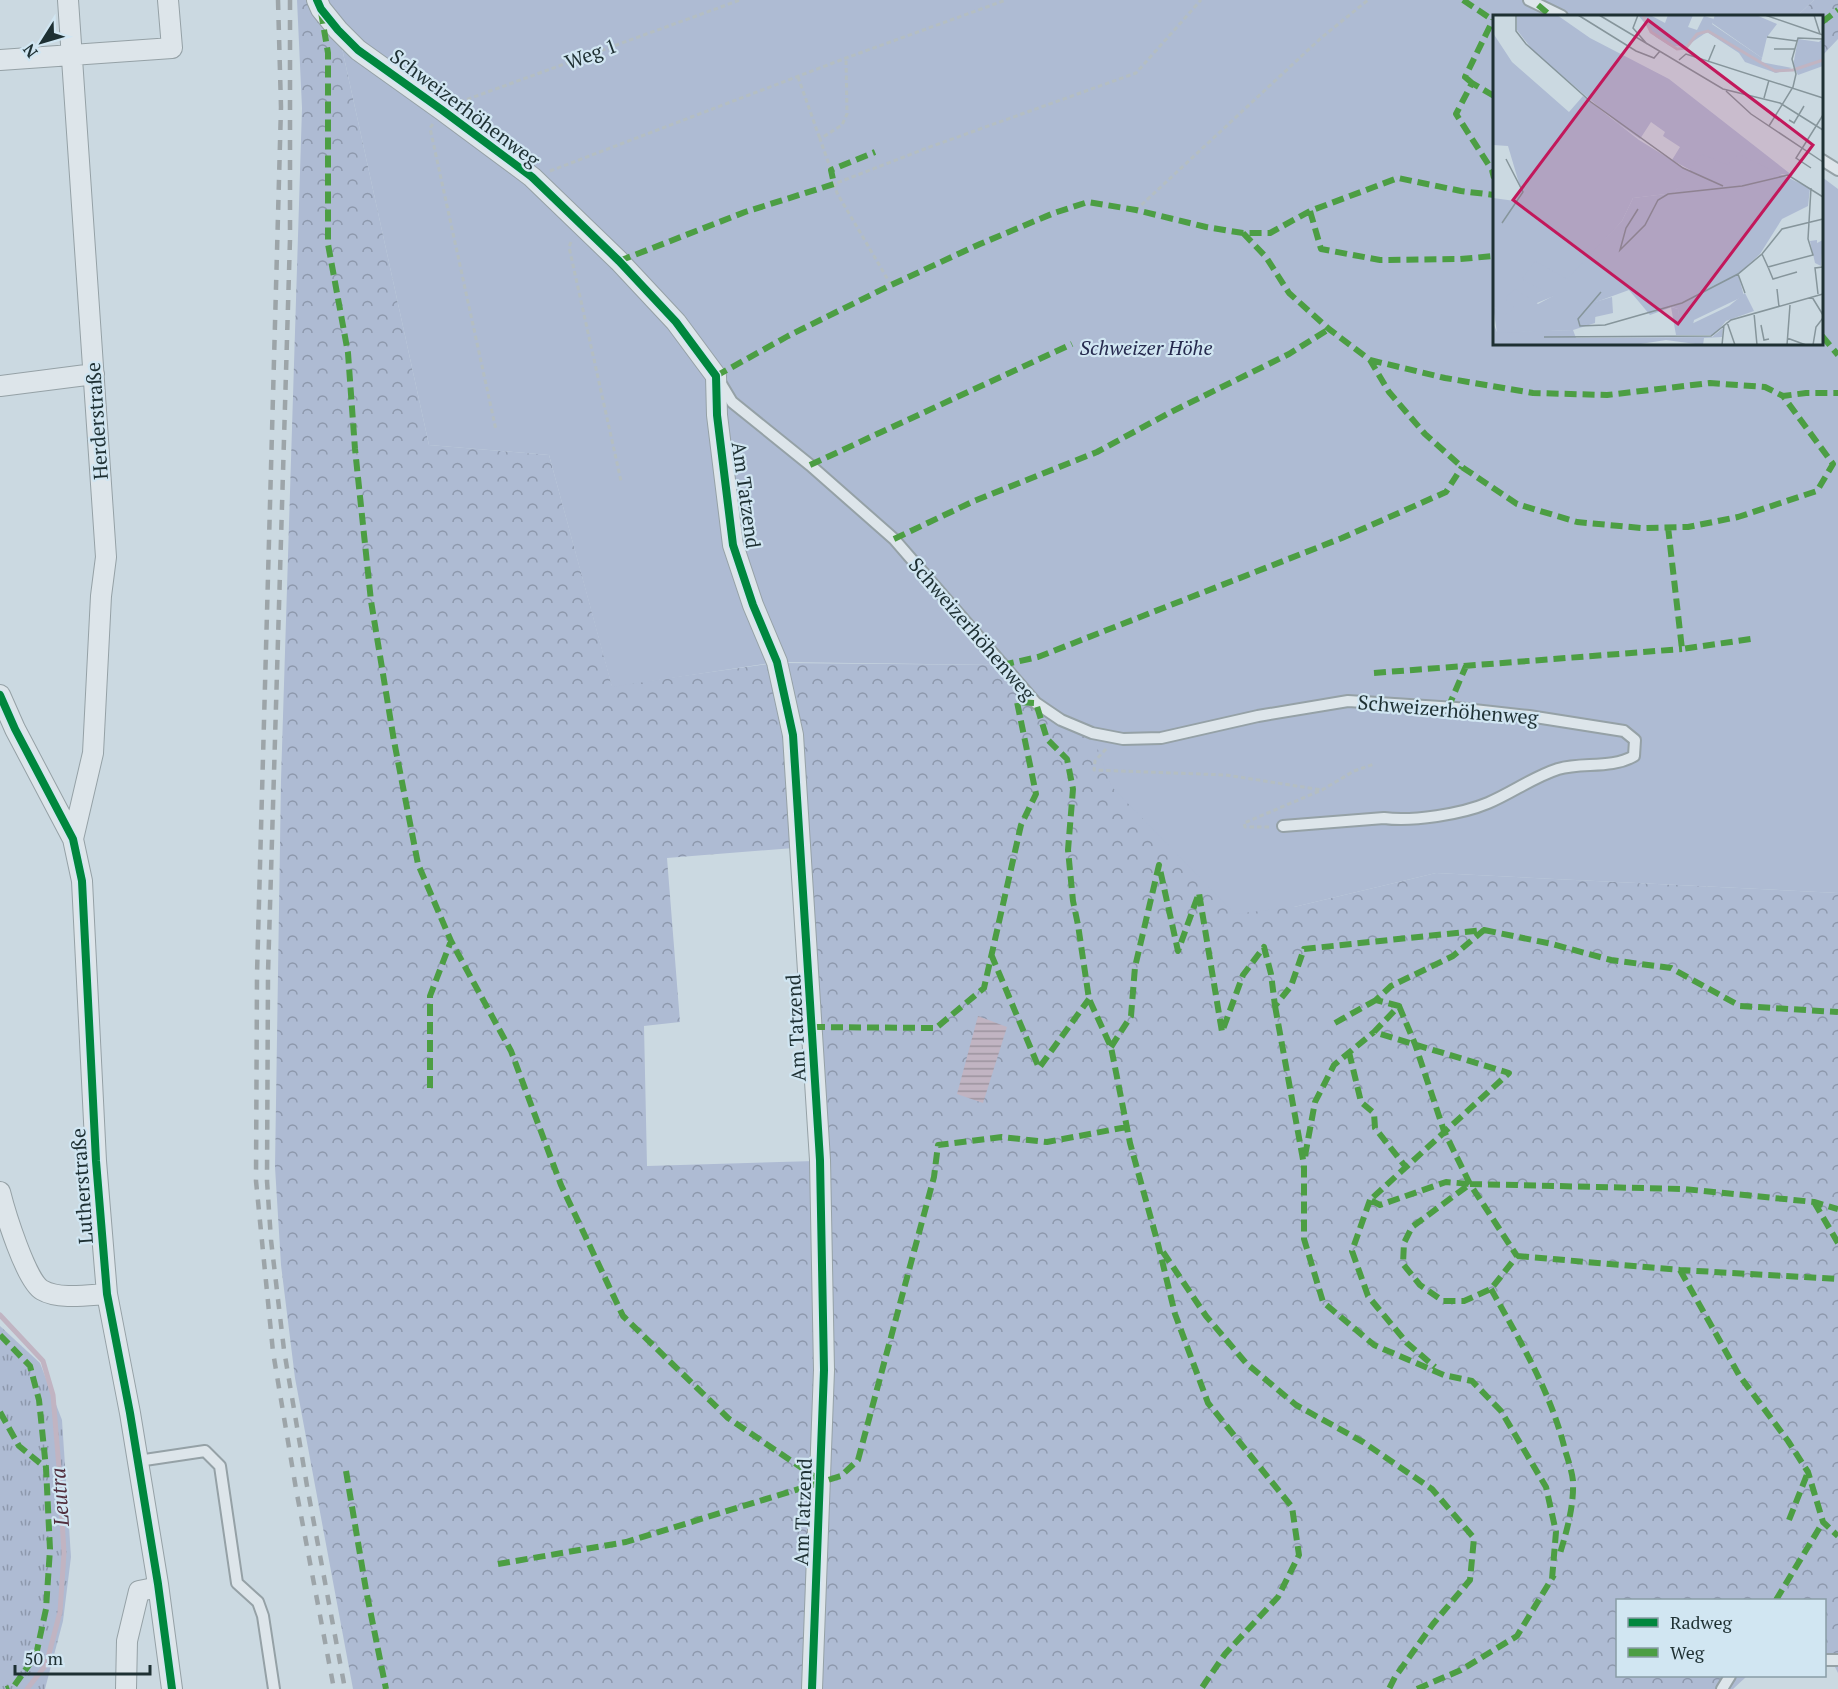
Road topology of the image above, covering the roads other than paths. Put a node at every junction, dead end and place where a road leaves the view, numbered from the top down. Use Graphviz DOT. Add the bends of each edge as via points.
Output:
graph roads {
  1 [pos="68,0"];
  2 [pos="168,0"];
  3 [pos="316,0"];
  4 [pos="1529,0"];
  5 [pos="1560,15"];
  6 [pos="72,55"];
  7 [pos="0,60"];
  8 [pos="1823,161"];
  9 [pos="1838,170"];
  10 [pos="94,374"];
  11 [pos="716,376"];
  12 [pos="0,386"];
  13 [pos="0,695"];
  14 [pos="1283,826"];
  15 [pos="73,839"];
  16 [pos="0,1192"];
  17 [pos="107,1294"];
  18 [pos="138,1461"];
  19 [pos="158,1584"];
  20 [pos="126,1689"];
  21 [pos="172,1689"];
  22 [pos="274,1689"];
  23 [pos="812,1689"];
  1 -- 6 [label="street, Herderstraße"];
  2 -- 6 [label="street" via="172,48"];
  3 -- 11 [label="street, Schweizerhöhenweg" via="358,50 532,177 676,322"];
  4 -- 5 [label="lane"];
  6 -- 7 [label="street"];
  6 -- 10 [label="street, Herderstraße"];
  8 -- 9 [label="lane"];
  10 -- 12 [label="street"];
  10 -- 15 [label="street, Herderstraße" via="106,557 93,753"];
  11 -- 14 [label="lane, Schweizerhöhenweg" via="732,402 894,539 1036,703 1061,720 1123,739 1161,738 1348,701 1529,716 1624,731 1635,740 1634,756 1622,763 1560,769 1470,810 1401,820"];
  11 -- 23 [label="street, Am Tatzend" via="733,545 777,662 794,746 820,1160 824,1358"];
  13 -- 15 [label="street, Lutherstraße"];
  15 -- 17 [label="street, Lutherstraße" via="82,881"];
  16 -- 17 [label="street" via="29,1276 42,1290 71,1297"];
  17 -- 18 [label="street, Lutherstraße"];
  18 -- 19 [label="street, Lutherstraße"];
  18 -- 22 [label="lane" via="206,1451 220,1467 237,1583 258,1602 263,1616"];
  19 -- 20 [label="street" via="138,1591 127,1641"];
  19 -- 21 [label="street, Lutherstraße"];
}
